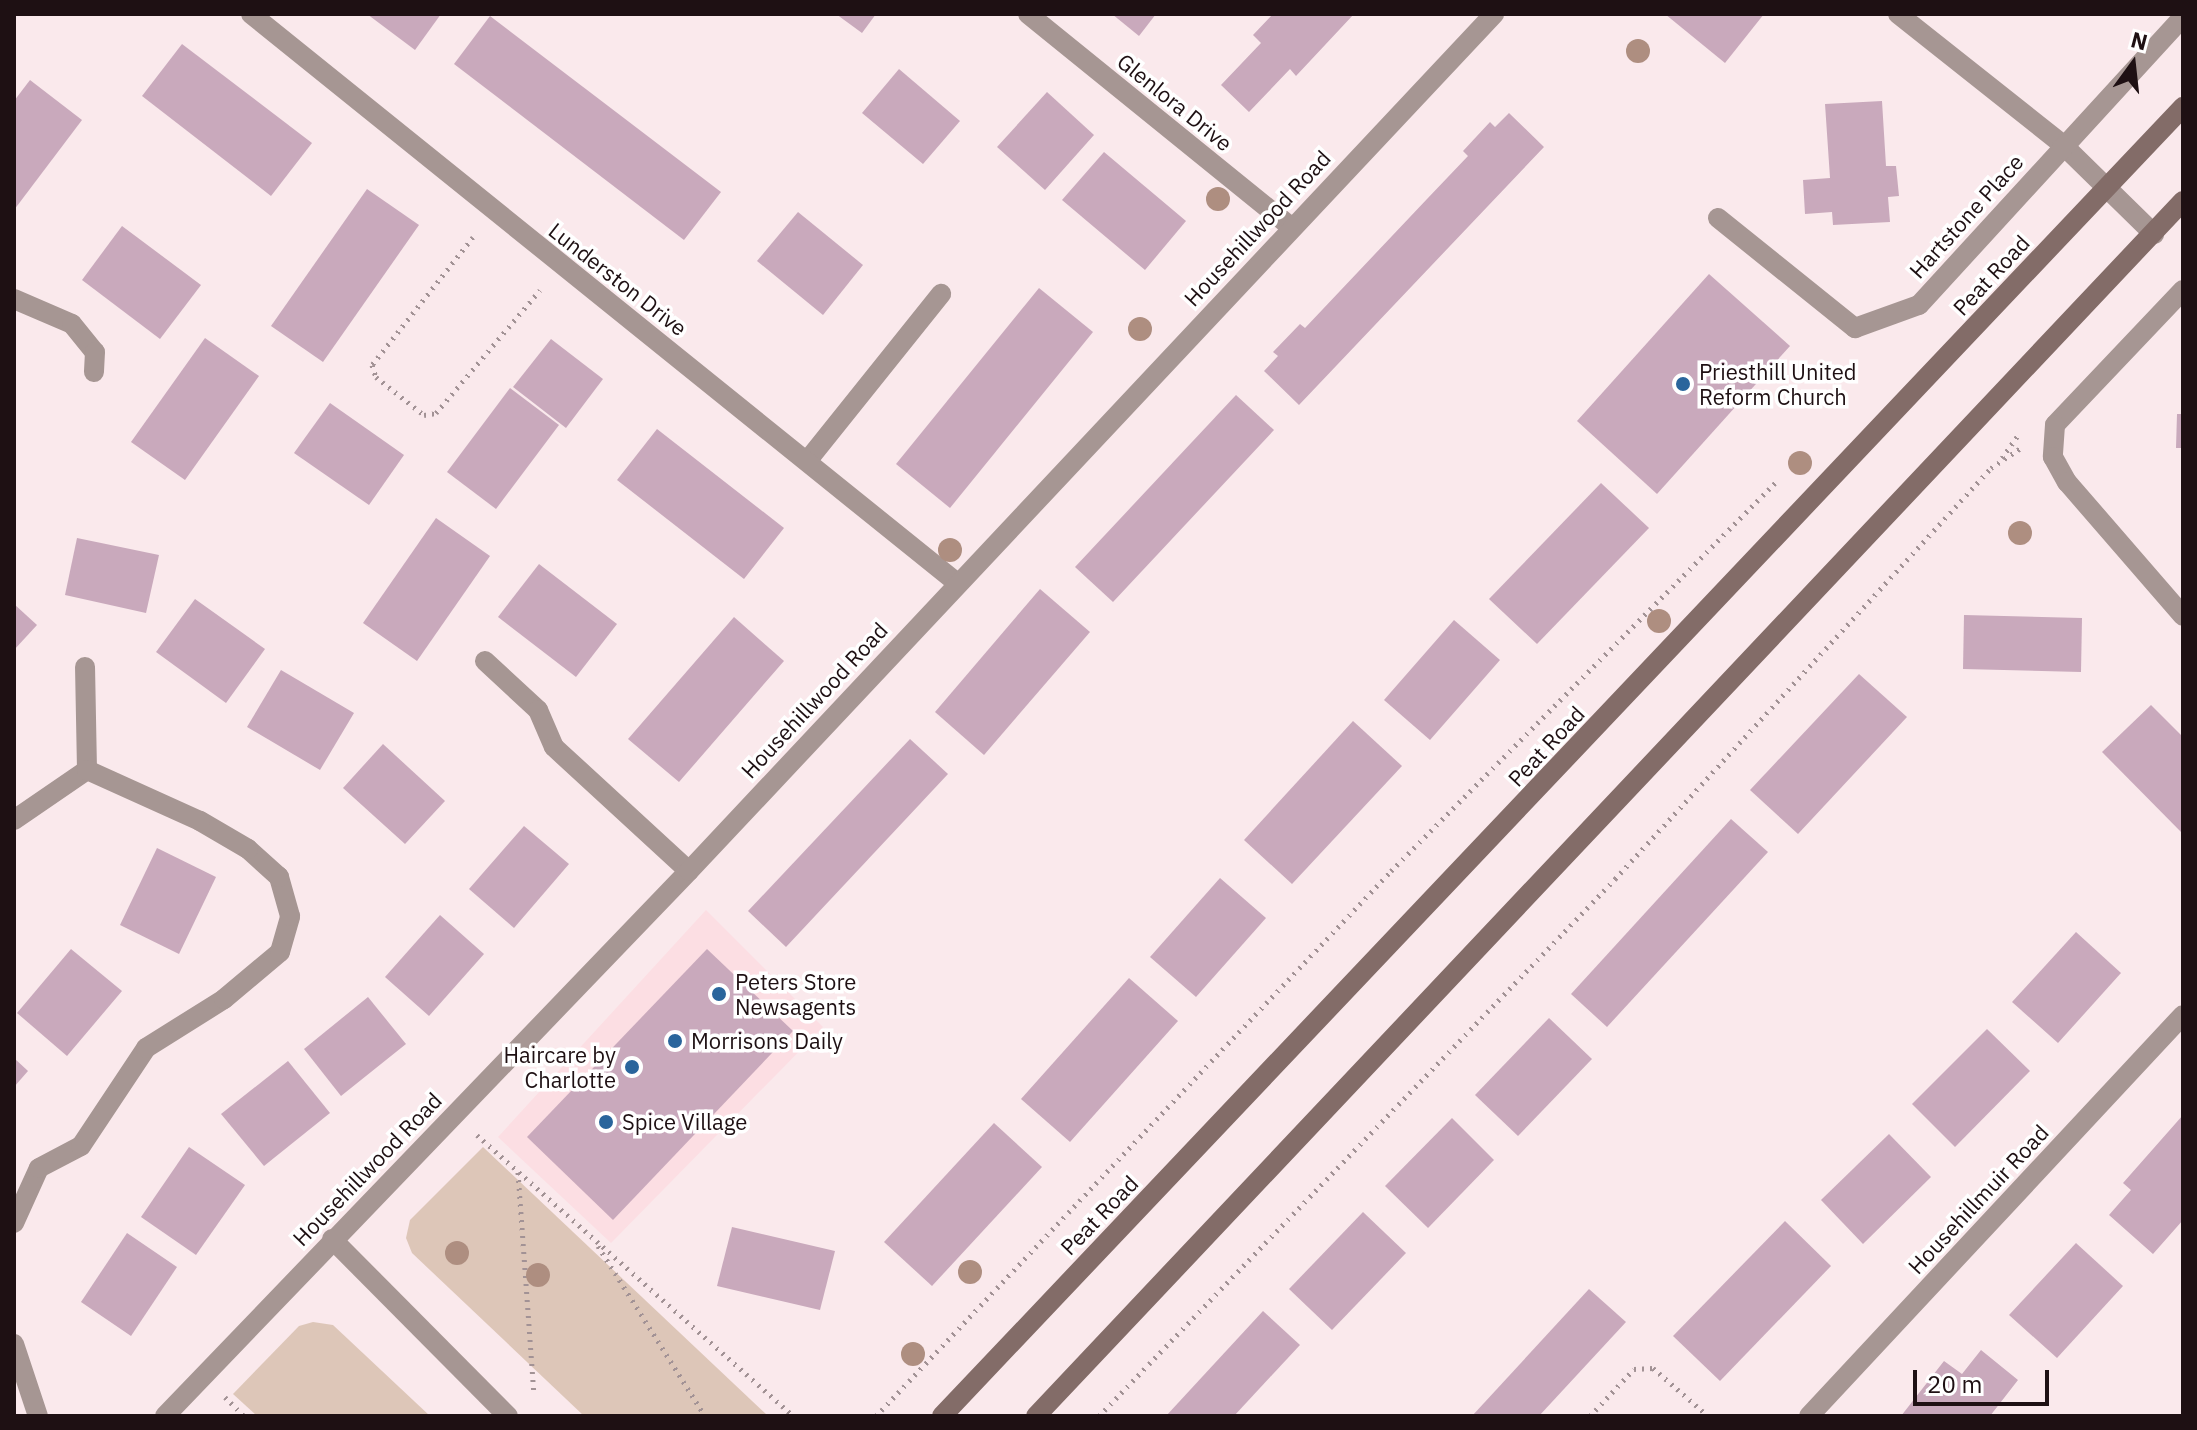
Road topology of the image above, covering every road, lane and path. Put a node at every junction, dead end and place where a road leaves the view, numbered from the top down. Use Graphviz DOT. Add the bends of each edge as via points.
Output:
graph roads {
  1 [pos="251,14"];
  2 [pos="1028,14"];
  3 [pos="1494,14"];
  4 [pos="1898,14"];
  5 [pos="2183,17"];
  6 [pos="2183,107"];
  7 [pos="2062,144"];
  8 [pos="2107,188"];
  9 [pos="2183,201"];
  10 [pos="494,211"];
  11 [pos="1718,218"];
  12 [pos="1291,227"];
  13 [pos="2154,234"];
  14 [pos="561,265"];
  15 [pos="2183,290"];
  16 [pos="941,294"];
  17 [pos="14,299"];
  18 [pos="94,372"];
  19 [pos="2055,425"];
  20 [pos="808,460"];
  21 [pos="1784,474"];
  22 [pos="956,582"];
  23 [pos="2183,616"];
  24 [pos="485,661"];
  25 [pos="85,667"];
  26 [pos="87,770"];
  27 [pos="14,820"];
  28 [pos="689,871"];
  29 [pos="2183,1015"];
  30 [pos="454,1114"];
  31 [pos="517,1171"];
  32 [pos="14,1223"];
  33 [pos="332,1239"];
  34 [pos="593,1239"];
  35 [pos="14,1344"];
  36 [pos="534,1401"];
  37 [pos="38,1416"];
  38 [pos="165,1416"];
  39 [pos="508,1416"];
  40 [pos="705,1416"];
  41 [pos="793,1416"];
  42 [pos="876,1416"];
  43 [pos="942,1416"];
  44 [pos="1036,1416"];
  45 [pos="1099,1416"];
  46 [pos="1590,1416"];
  47 [pos="1708,1416"];
  48 [pos="1809,1416"];
  1 -- 10 [label="street, Lunderston Drive"];
  2 -- 12 [label="street, Glenlora Drive"];
  3 -- 12 [label="street, Househillwood Road"];
  4 -- 7 [label="street"];
  5 -- 7 [label="street, Hartstone Place"];
  6 -- 8 [label="street, Peat Road"];
  7 -- 8 [label="street"];
  7 -- 11 [label="street, Hartstone Place" via="1919,305 1855,328"];
  8 -- 13 [label="street"];
  8 -- 43 [label="street, Peat Road"];
  9 -- 13 [label="street"];
  10 -- 14 [label="street, Lunderston Drive"];
  10 -- 14 [label="path" via="372,365 376,377 424,415 436,413"];
  12 -- 22 [label="street, Househillwood Road"];
  13 -- 44 [label="street"];
  14 -- 20 [label="street, Lunderston Drive"];
  15 -- 19 [label="street"];
  16 -- 20 [label="street"];
  17 -- 18 [label="street" via="72,324 95,352"];
  19 -- 23 [label="street" via="2053,457 2067,482"];
  19 -- 45 [label="path" via="1991,468 1615,879"];
  20 -- 22 [label="street, Lunderston Drive"];
  21 -- 42 [label="path, Peat Road" via="1391,871"];
  22 -- 28 [label="street, Househillwood Road"];
  24 -- 28 [label="street" via="538,710 554,747"];
  25 -- 26 [label="street"];
  26 -- 27 [label="street"];
  26 -- 32 [label="street" via="248,849 279,877 290,916 280,952 224,999 146,1048 81,1146 39,1168"];
  28 -- 30 [label="street, Househillwood Road"];
  29 -- 48 [label="street, Househillmuir Road"];
  30 -- 31 [label="path"];
  30 -- 33 [label="street, Househillwood Road"];
  31 -- 34 [label="path"];
  31 -- 36 [label="path"];
  33 -- 38 [label="street, Househillwood Road"];
  33 -- 39 [label="street"];
  34 -- 40 [label="path"];
  34 -- 41 [label="path"];
  35 -- 37 [label="street"];
  46 -- 47 [label="path" via="1634,1369 1653,1368"];
}
